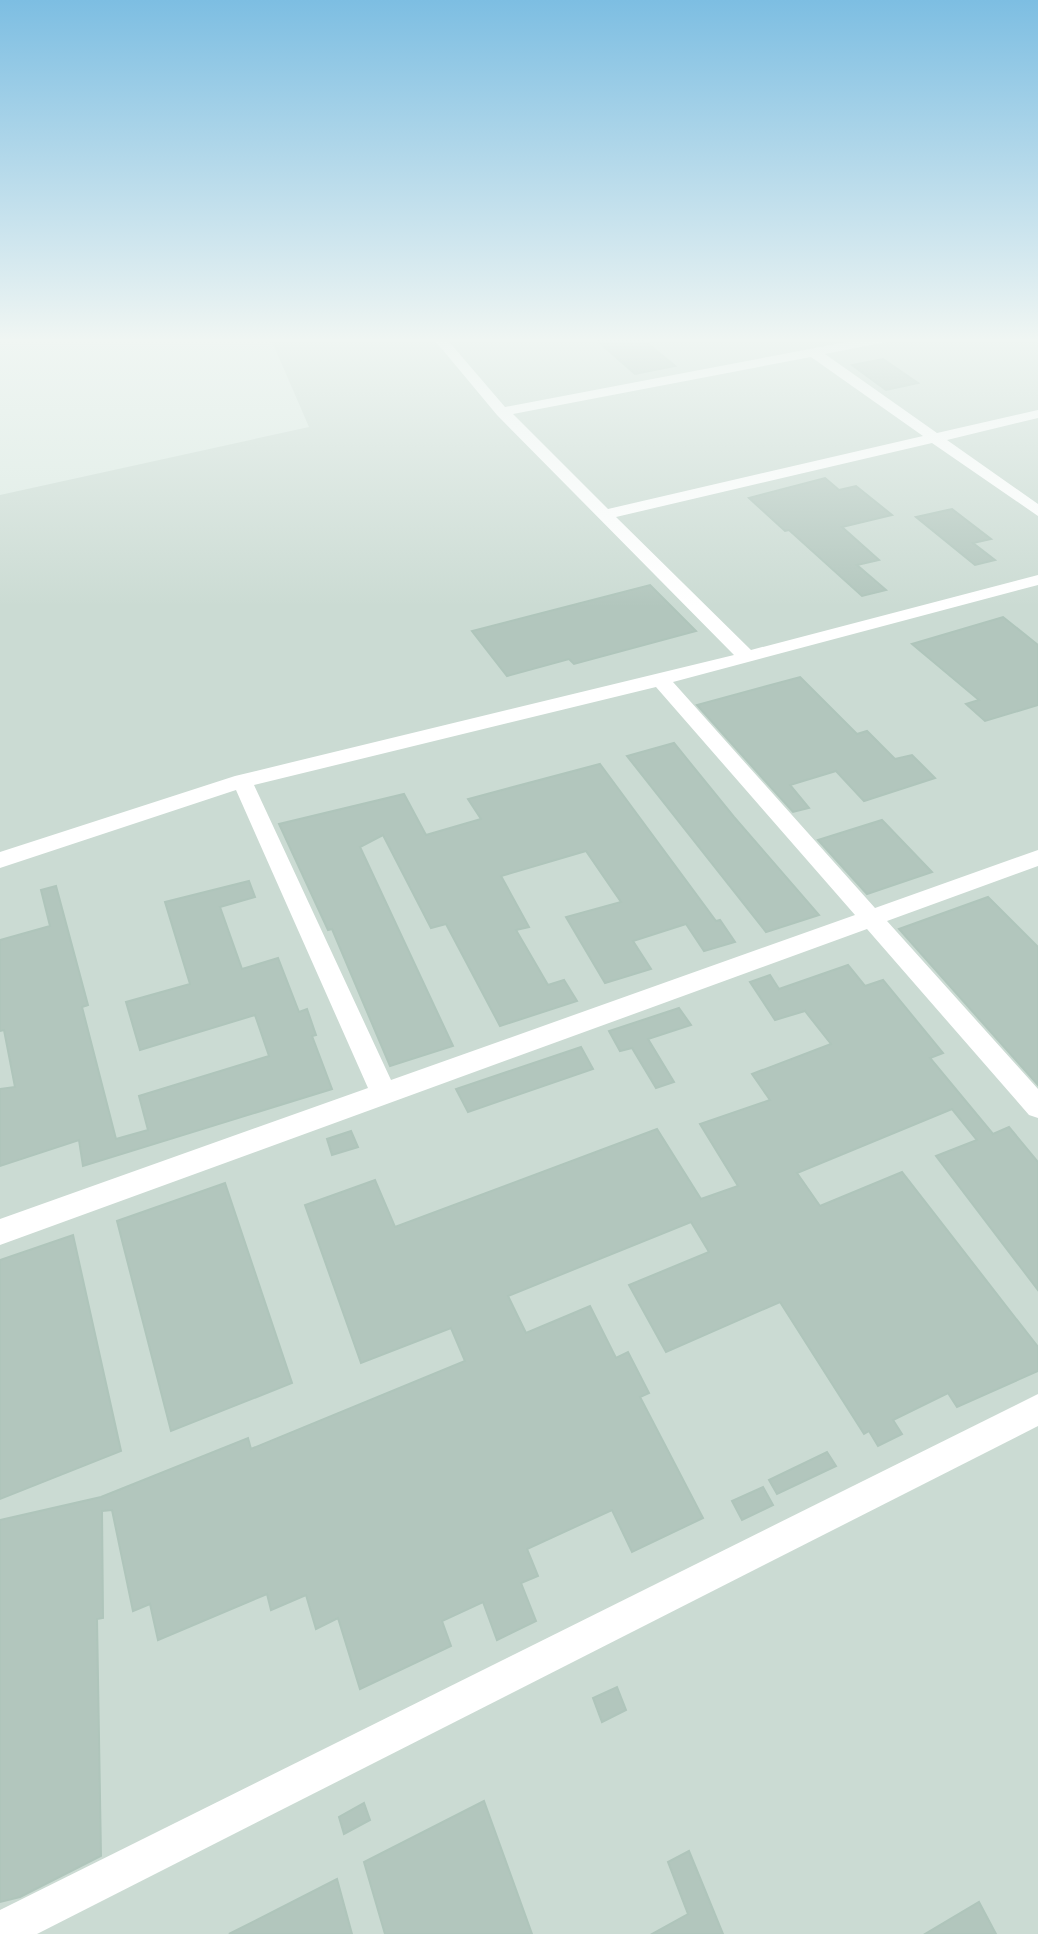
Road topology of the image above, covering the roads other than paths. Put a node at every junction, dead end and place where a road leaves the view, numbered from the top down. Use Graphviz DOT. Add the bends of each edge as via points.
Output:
graph roads {
  1 [pos="517,427"];
  2 [pos="920,427"];
  3 [pos="981,427"];
  4 [pos="935,438"];
  5 [pos="1038,511"];
  6 [pos="604,515"];
  7 [pos="1038,580"];
  8 [pos="747,657"];
  9 [pos="660,680"];
  10 [pos="242,781"];
  11 [pos="1038,858"];
  12 [pos="0,860"];
  13 [pos="871,918"];
  14 [pos="384,1094"];
  15 [pos="1038,1107"];
  16 [pos="0,1232"];
  17 [pos="1038,1409"];
  18 [pos="0,1931"];
  1 -- 6 [label="lane"];
  2 -- 4 [label="lane"];
  3 -- 4 [label="lane"];
  4 -- 5 [label="lane"];
  4 -- 6 [label="lane"];
  6 -- 8 [label="lane"];
  7 -- 8 [label="lane"];
  8 -- 9 [label="lane"];
  9 -- 10 [label="lane"];
  9 -- 13 [label="lane"];
  10 -- 12 [label="lane"];
  10 -- 14 [label="lane"];
  11 -- 13 [label="lane"];
  13 -- 14 [label="lane"];
  13 -- 15 [label="lane"];
  14 -- 16 [label="lane"];
  17 -- 18 [label="lane"];
}
